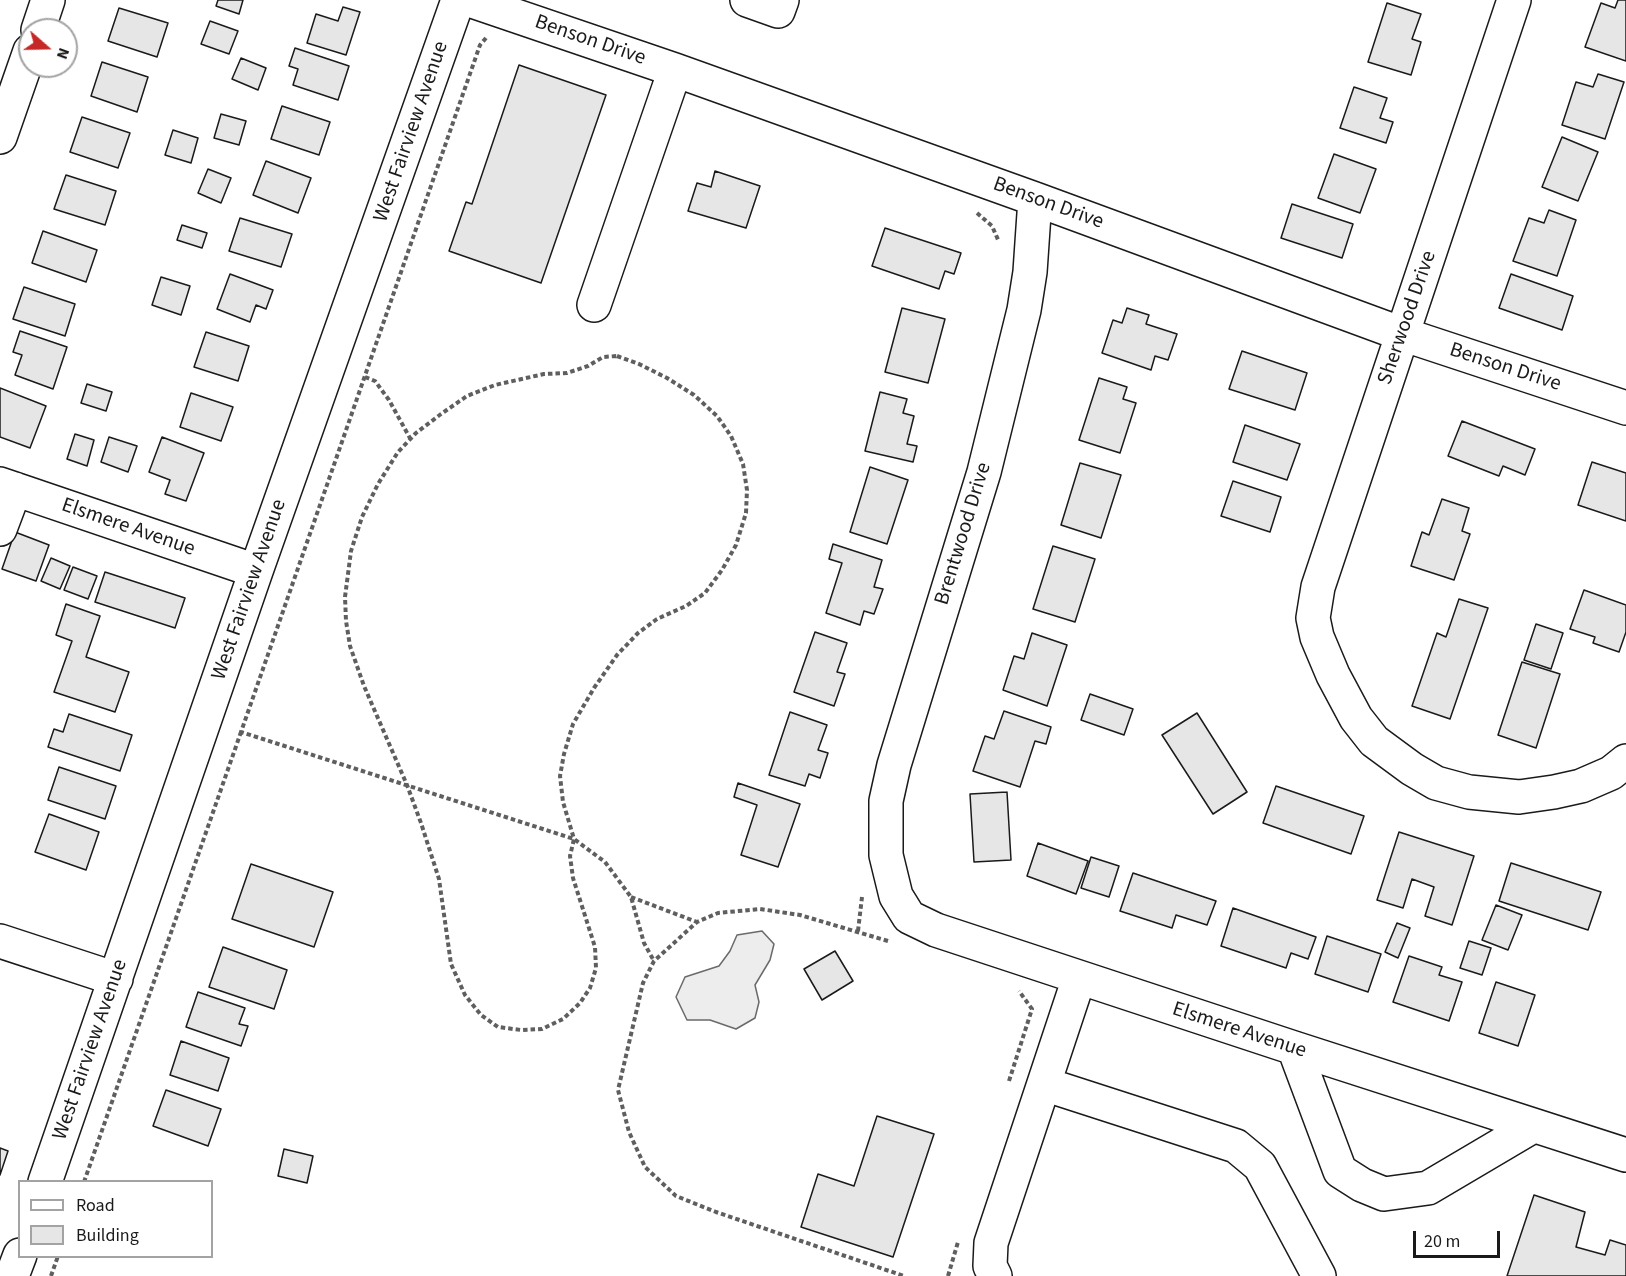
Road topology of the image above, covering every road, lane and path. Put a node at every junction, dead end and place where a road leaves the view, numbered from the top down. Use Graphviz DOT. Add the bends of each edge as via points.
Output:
graph roads {
  1 [pos="48,0"];
  2 [pos="458,0"];
  3 [pos="469,0"];
  4 [pos="747,0"];
  5 [pos="782,0"];
  6 [pos="1514,0"];
  7 [pos="42,18"];
  8 [pos="493,37"];
  9 [pos="675,70"];
  10 [pos="21,78"];
  11 [pos="0,137"];
  12 [pos="1035,199"];
  13 [pos="976,212"];
  14 [pos="1003,249"];
  15 [pos="594,305"];
  16 [pos="1402,334"];
  17 [pos="365,377"];
  18 [pos="1626,408"];
  19 [pos="411,440"];
  20 [pos="8,487"];
  21 [pos="0,529"];
  22 [pos="256,571"];
  23 [pos="241,732"];
  24 [pos="1626,760"];
  25 [pos="407,785"];
  26 [pos="574,839"];
  27 [pos="888,865"];
  28 [pos="864,888"];
  29 [pos="631,897"];
  30 [pos="697,922"];
  31 [pos="858,932"];
  32 [pos="0,940"];
  33 [pos="891,942"];
  34 [pos="654,961"];
  35 [pos="1079,978"];
  36 [pos="116,979"];
  37 [pos="1012,982"];
  38 [pos="1294,1048"];
  39 [pos="1044,1084"];
  40 [pos="1007,1087"];
  41 [pos="1533,1126"];
  42 [pos="1626,1155"];
  43 [pos="46,1180"];
  44 [pos="85,1180"];
  45 [pos="962,1232"];
  46 [pos="19,1258"];
  47 [pos="58,1258"];
  48 [pos="12,1276"];
  49 [pos="51,1276"];
  50 [pos="904,1276"];
  51 [pos="948,1276"];
  52 [pos="995,1276"];
  53 [pos="1319,1276"];
  1 -- 7 [label="street"];
  2 -- 22 [label="street, West Fairview Avenue"];
  3 -- 9 [label="street, Benson Drive"];
  4 -- 5 [label="street" via="778,11"];
  6 -- 16 [label="street, Sherwood Drive"];
  8 -- 17 [label="path" via="484,39 480,45"];
  9 -- 12 [label="street, Benson Drive"];
  9 -- 15 [label="street"];
  10 -- 11 [label="street"];
  12 -- 16 [label="street, Benson Drive"];
  12 -- 27 [label="street, Brentwood Drive" via="1024,310 987,460 886,801"];
  13 -- 14 [label="path" via="992,226"];
  16 -- 18 [label="street, Benson Drive"];
  16 -- 24 [label="street, Sherwood Drive" via="1318,587 1313,618 1333,675 1356,718 1374,741 1436,783 1469,792 1519,797 1581,786 1611,773"];
  17 -- 19 [label="path" via="375,381 389,400"];
  17 -- 23 [label="path"];
  19 -- 25 [label="path" via="398,452 362,517 351,551 345,597 350,646"];
  19 -- 26 [label="path" via="467,396 495,385 567,373 603,357 617,356 694,395 717,416 739,455 747,490 746,513 722,570 705,593 638,633 617,655 573,724 560,776 562,802"];
  20 -- 21 [label="street"];
  20 -- 22 [label="street, Elsmere Avenue"];
  22 -- 36 [label="street, West Fairview Avenue"];
  23 -- 25 [label="path"];
  23 -- 44 [label="path"];
  25 -- 26 [label="path"];
  25 -- 26 [label="path" via="439,879 451,964 465,995 481,1015 498,1027 542,1029 563,1019 590,988 596,968 594,947 573,878 570,856"];
  26 -- 29 [label="path" via="605,862"];
  27 -- 35 [label="street, Elsmere Avenue" via="896,896 909,917 936,930"];
  28 -- 31 [label="path"];
  29 -- 30 [label="path"];
  29 -- 34 [label="path" via="644,943"];
  30 -- 31 [label="path" via="718,913 760,909 801,915"];
  30 -- 34 [label="path"];
  31 -- 33 [label="path"];
  32 -- 36 [label="street"];
  34 -- 50 [label="path" via="643,983 618,1090 629,1132 645,1167 676,1196"];
  35 -- 38 [label="street, Elsmere Avenue"];
  35 -- 39 [label="street"];
  36 -- 43 [label="street, West Fairview Avenue"];
  37 -- 40 [label="path" via="1032,1009"];
  38 -- 41 [label="street, Elsmere Avenue"];
  38 -- 41 [label="street" via="1340,1171 1384,1194 1428,1188"];
  39 -- 52 [label="street" via="991,1243 990,1266"];
  39 -- 53 [label="street" via="1236,1146 1260,1166"];
  41 -- 42 [label="street, Elsmere Avenue"];
  45 -- 51 [label="path"];
  46 -- 48 [label="street"];
  47 -- 49 [label="path"];
}
